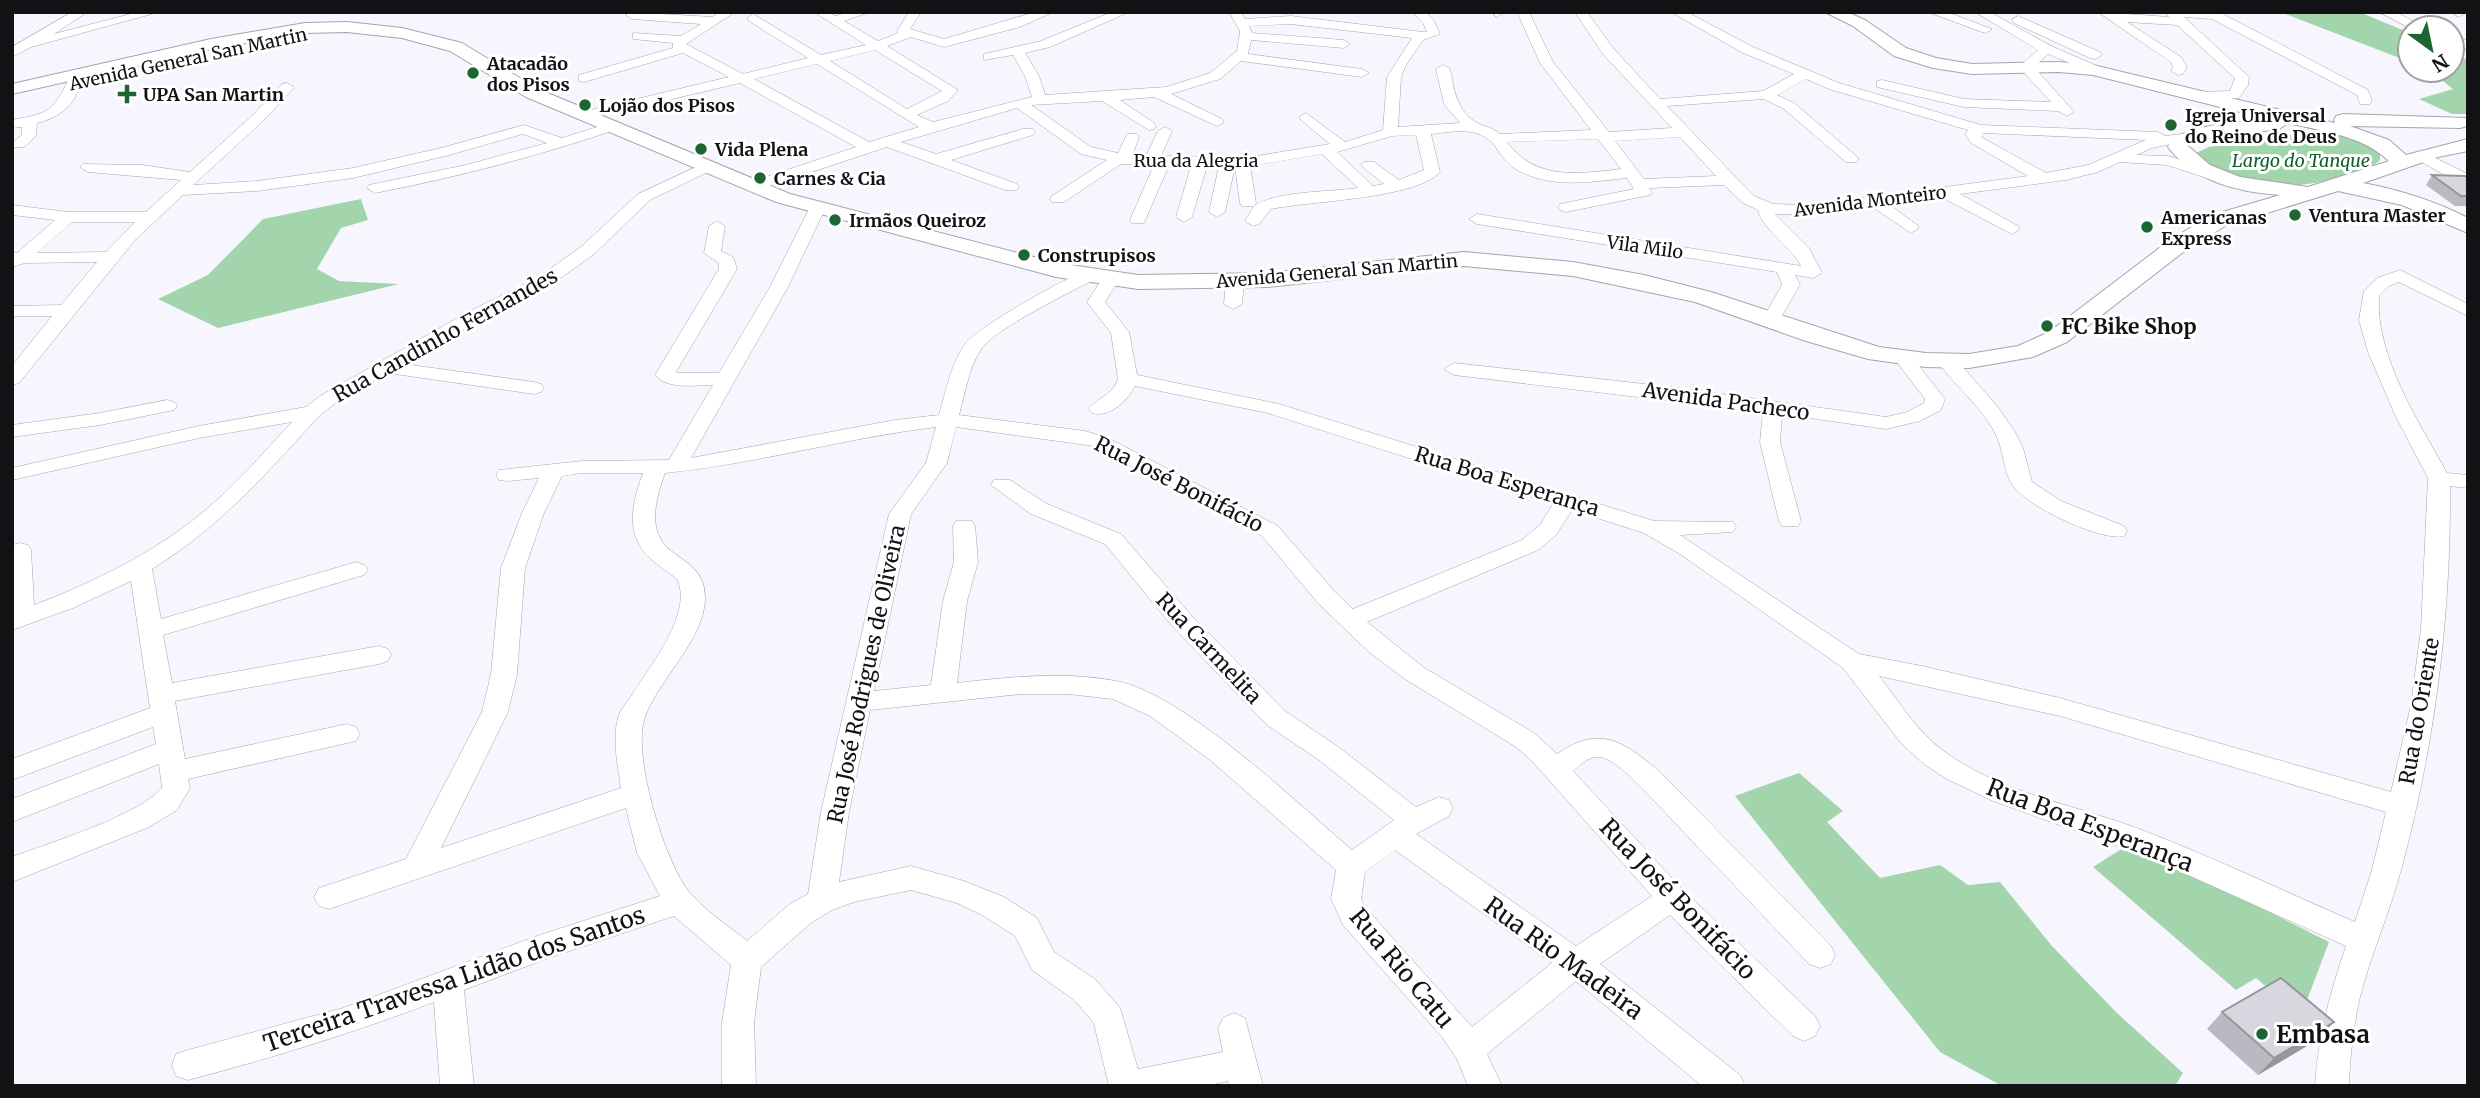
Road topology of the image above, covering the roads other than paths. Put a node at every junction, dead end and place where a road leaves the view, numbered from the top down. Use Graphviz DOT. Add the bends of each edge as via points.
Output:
graph roads {
  1 [pos="82,12"];
  2 [pos="153,12"];
  3 [pos="729,12"];
  4 [pos="820,12"];
  5 [pos="864,12"];
  6 [pos="915,12"];
  7 [pos="1047,12"];
  8 [pos="1123,12"];
  9 [pos="1255,12"];
  10 [pos="1418,12"];
  11 [pos="1523,12"];
  12 [pos="1581,12"];
  13 [pos="1677,12"];
  14 [pos="1833,12"];
  15 [pos="1934,12"];
  16 [pos="1981,12"];
  17 [pos="2008,12"];
  18 [pos="632,15"];
  19 [pos="2108,15"];
  20 [pos="274,18"];
  21 [pos="753,18"];
  22 [pos="2177,18"];
  23 [pos="716,20"];
  24 [pos="834,20"];
  25 [pos="2235,25"];
  26 [pos="305,28"];
  27 [pos="364,29"];
  28 [pos="1986,29"];
  29 [pos="262,34"];
  30 [pos="908,34"];
  31 [pos="1428,35"];
  32 [pos="637,36"];
  33 [pos="1239,38"];
  34 [pos="682,43"];
  35 [pos="28,44"];
  36 [pos="216,46"];
  37 [pos="876,47"];
  38 [pos="2046,49"];
  39 [pos="960,50"];
  40 [pos="1339,51"];
  41 [pos="1018,52"];
  42 [pos="12,53"];
  43 [pos="989,57"];
  44 [pos="2101,57"];
  45 [pos="818,59"];
  46 [pos="906,64"];
  47 [pos="2026,67"];
  48 [pos="1443,69"];
  49 [pos="2178,71"];
  50 [pos="1362,73"];
  51 [pos="1268,75"];
  52 [pos="1808,75"];
  53 [pos="2111,75"];
  54 [pos="584,78"];
  55 [pos="741,78"];
  56 [pos="74,82"];
  57 [pos="287,87"];
  58 [pos="12,89"];
  59 [pos="1155,92"];
  60 [pos="12,95"];
  61 [pos="1766,95"];
  62 [pos="1106,97"];
  63 [pos="1087,98"];
  64 [pos="2201,98"];
  65 [pos="1041,100"];
  66 [pos="2365,101"];
  67 [pos="1019,103"];
  68 [pos="1657,103"];
  69 [pos="2062,107"];
  70 [pos="906,115"];
  71 [pos="587,116"];
  72 [pos="1306,117"];
  73 [pos="2252,119"];
  74 [pos="30,120"];
  75 [pos="1113,120"];
  76 [pos="2301,121"];
  77 [pos="1217,122"];
  78 [pos="12,124"];
  79 [pos="613,126"];
  80 [pos="1149,126"];
  81 [pos="938,127"];
  82 [pos="1471,127"];
  83 [pos="2332,127"];
  84 [pos="2465,127"];
  85 [pos="1980,129"];
  86 [pos="1422,130"];
  87 [pos="1165,131"];
  88 [pos="2397,131"];
  89 [pos="1028,132"];
  90 [pos="1390,132"];
  91 [pos="1685,132"];
  92 [pos="2087,134"];
  93 [pos="2111,135"];
  94 [pos="2195,135"];
  95 [pos="1604,136"];
  96 [pos="1132,137"];
  97 [pos="1498,138"];
  98 [pos="888,142"];
  99 [pos="562,143"];
  100 [pos="19,144"];
  101 [pos="969,144"];
  102 [pos="2468,145"];
  103 [pos="1343,147"];
  104 [pos="868,148"];
  105 [pos="1019,148"];
  106 [pos="1326,150"];
  107 [pos="2131,154"];
  108 [pos="2186,156"];
  109 [pos="937,159"];
  110 [pos="1851,159"];
  111 [pos="2412,159"];
  112 [pos="1138,162"];
  113 [pos="1200,162"];
  114 [pos="1235,162"];
  115 [pos="955,165"];
  116 [pos="1369,165"];
  117 [pos="709,166"];
  118 [pos="88,167"];
  119 [pos="195,177"];
  120 [pos="1636,178"];
  121 [pos="2043,178"];
  122 [pos="1729,180"];
  123 [pos="2468,183"];
  124 [pos="2235,184"];
  125 [pos="754,186"];
  126 [pos="1397,186"];
  127 [pos="1011,187"];
  128 [pos="2325,187"];
  129 [pos="375,188"];
  130 [pos="1369,190"];
  131 [pos="179,191"];
  132 [pos="1944,192"];
  133 [pos="1058,199"];
  134 [pos="1875,202"];
  135 [pos="1248,203"];
  136 [pos="1766,208"];
  137 [pos="817,209"];
  138 [pos="12,210"];
  139 [pos="1217,212"];
  140 [pos="2441,212"];
  141 [pos="151,216"];
  142 [pos="1184,216"];
  143 [pos="68,217"];
  144 [pos="1477,219"];
  145 [pos="1138,220"];
  146 [pos="1252,221"];
  147 [pos="2217,221"];
  148 [pos="717,226"];
  149 [pos="2468,227"];
  150 [pos="1911,228"];
  151 [pos="2012,229"];
  152 [pos="1596,240"];
  153 [pos="112,257"];
  154 [pos="15,261"];
  155 [pos="1784,269"];
  156 [pos="1087,276"];
  157 [pos="1110,280"];
  158 [pos="2462,304"];
  159 [pos="66,310"];
  160 [pos="12,311"];
  161 [pos="1771,320"];
  162 [pos="1902,357"];
  163 [pos="1947,361"];
  164 [pos="387,367"];
  165 [pos="1454,369"];
  166 [pos="12,379"];
  167 [pos="727,379"];
  168 [pos="1128,379"];
  169 [pos="534,388"];
  170 [pos="167,405"];
  171 [pos="1773,408"];
  172 [pos="1099,409"];
  173 [pos="312,412"];
  174 [pos="947,420"];
  175 [pos="12,431"];
  176 [pos="666,466"];
  177 [pos="554,469"];
  178 [pos="12,474"];
  179 [pos="507,475"];
  180 [pos="2439,478"];
  181 [pos="2468,482"];
  182 [pos="1002,485"];
  183 [pos="1567,500"];
  184 [pos="1790,521"];
  185 [pos="964,526"];
  186 [pos="1725,527"];
  187 [pos="1652,528"];
  188 [pos="2116,531"];
  189 [pos="20,550"];
  190 [pos="140,566"];
  191 [pos="356,570"];
  192 [pos="17,620"];
  193 [pos="1349,620"];
  194 [pos="150,630"];
  195 [pos="379,654"];
  196 [pos="1852,662"];
  197 [pos="943,692"];
  198 [pos="860,702"];
  199 [pos="162,704"];
  200 [pos="347,734"];
  201 [pos="172,761"];
  202 [pos="12,770"];
  203 [pos="1554,770"];
  204 [pos="636,794"];
  205 [pos="2402,806"];
  206 [pos="12,811"];
  207 [pos="1416,822"];
  208 [pos="1351,866"];
  209 [pos="416,868"];
  210 [pos="12,870"];
  211 [pos="329,897"];
  212 [pos="1672,898"];
  213 [pos="821,901"];
  214 [pos="679,902"];
  215 [pos="2365,940"];
  216 [pos="1820,955"];
  217 [pos="747,960"];
  218 [pos="1576,964"];
  219 [pos="448,983"];
  220 [pos="1804,1026"];
  221 [pos="1234,1028"];
  222 [pos="1469,1049"];
  223 [pos="188,1065"];
  224 [pos="1244,1074"];
  225 [pos="457,1086"];
  226 [pos="739,1086"];
  227 [pos="1126,1086"];
  228 [pos="1133,1086"];
  229 [pos="1485,1086"];
  230 [pos="1728,1086"];
  231 [pos="2332,1086"];
  1 -- 35 [label="street"];
  2 -- 35 [label="street"];
  3 -- 23 [label="street"];
  4 -- 24 [label="street"];
  5 -- 24 [label="street"];
  6 -- 30 [label="street" via="903,30"];
  7 -- 30 [label="street" via="947,42"];
  8 -- 41 [label="street"];
  9 -- 33 [label="street"];
  10 -- 31 [label="street" via="1429,21"];
  11 -- 95 [label="street" via="1547,63"];
  12 -- 68 [label="street, Avenida Monteiro" via="1608,51"];
  13 -- 52 [label="street" via="1729,41"];
  14 -- 47 [label="main road" via="1922,60 1972,69"];
  15 -- 28 [label="street"];
  16 -- 38 [label="street"];
  17 -- 44 [label="street"];
  18 -- 23 [label="street"];
  19 -- 22 [label="street"];
  19 -- 49 [label="street" via="2176,60"];
  20 -- 26 [label="main road" via="282,25"];
  20 -- 29 [label="main road"];
  20 -- 36 [label="main road"];
  21 -- 45 [label="street"];
  22 -- 25 [label="street"];
  22 -- 25 [label="street" via="2215,15"];
  22 -- 64 [label="street" via="2242,77 2234,95"];
  23 -- 34 [label="street"];
  24 -- 37 [label="street"];
  25 -- 66 [label="street" via="2363,93"];
  26 -- 27 [label="main road, Avenida General San Martin"];
  26 -- 29 [label="main road, Avenida General San Martin"];
  27 -- 36 [label="main road, Avenida General San Martin"];
  27 -- 71 [label="main road, Avenida General San Martin" via="456,47 526,89"];
  29 -- 36 [label="main road, Avenida General San Martin"];
  30 -- 37 [label="street"];
  31 -- 33 [label="street" via="1291,20"];
  31 -- 90 [label="street" via="1406,54 1394,77"];
  32 -- 34 [label="street"];
  33 -- 40 [label="street"];
  33 -- 50 [label="street"];
  33 -- 51 [label="street"];
  33 -- 59 [label="street" via="1216,76"];
  34 -- 54 [label="street" via="633,66"];
  34 -- 55 [label="street"];
  35 -- 42 [label="street"];
  36 -- 56 [label="main road, Avenida General San Martin"];
  36 -- 58 [label="main road, Avenida General San Martin"];
  37 -- 45 [label="street"];
  37 -- 46 [label="street"];
  38 -- 47 [label="street"];
  38 -- 53 [label="street"];
  39 -- 46 [label="street"];
  41 -- 43 [label="street"];
  41 -- 65 [label="street"];
  45 -- 55 [label="street"];
  45 -- 70 [label="street"];
  46 -- 70 [label="street" via="950,90"];
  47 -- 53 [label="main road" via="2068,67"];
  47 -- 69 [label="street"];
  48 -- 82 [label="street" via="1451,104"];
  52 -- 61 [label="street"];
  52 -- 69 [label="street" via="1846,76 1964,103"];
  52 -- 85 [label="street"];
  53 -- 64 [label="main road"];
  55 -- 71 [label="street"];
  55 -- 104 [label="street"];
  56 -- 60 [label="main road, Avenida General San Martin"];
  56 -- 74 [label="street" via="66,104"];
  57 -- 119 [label="street"];
  59 -- 62 [label="street"];
  59 -- 77 [label="street"];
  61 -- 68 [label="street"];
  61 -- 110 [label="street" via="1789,106"];
  62 -- 63 [label="street"];
  62 -- 80 [label="street"];
  63 -- 65 [label="street"];
  63 -- 75 [label="street"];
  64 -- 73 [label="main road"];
  65 -- 67 [label="street"];
  67 -- 81 [label="street"];
  67 -- 112 [label="street, Rua da Alegria" via="1078,147"];
  68 -- 91 [label="street, Avenida Monteiro"];
  69 -- 92 [label="street"];
  70 -- 81 [label="street"];
  71 -- 79 [label="main road, Avenida General San Martin"];
  72 -- 103 [label="street"];
  73 -- 76 [label="main road"];
  73 -- 94 [label="main road"];
  74 -- 78 [label="street"];
  74 -- 100 [label="street" via="29,136"];
  76 -- 83 [label="main road"];
  76 -- 84 [label="main road"];
  79 -- 99 [label="street"];
  79 -- 117 [label="main road, Avenida General San Martin"];
  81 -- 98 [label="street"];
  81 -- 101 [label="street"];
  82 -- 86 [label="street, Rua da Alegria"];
  82 -- 97 [label="street" via="1488,129"];
  83 -- 88 [label="main road"];
  83 -- 108 [label="main road" via="2211,143 2192,148"];
  83 -- 111 [label="main road" via="2357,133"];
  84 -- 88 [label="main road"];
  85 -- 92 [label="street"];
  85 -- 121 [label="street" via="1972,134 1976,140"];
  86 -- 90 [label="street, Rua da Alegria"];
  86 -- 126 [label="street" via="1432,173"];
  87 -- 112 [label="street"];
  88 -- 111 [label="main road"];
  89 -- 109 [label="street"];
  90 -- 103 [label="street, Rua da Alegria"];
  91 -- 95 [label="street"];
  91 -- 122 [label="street, Avenida Monteiro"];
  92 -- 93 [label="street"];
  93 -- 94 [label="street"];
  93 -- 107 [label="street"];
  94 -- 107 [label="street"];
  94 -- 108 [label="main road" via="2179,143"];
  95 -- 97 [label="street"];
  95 -- 120 [label="street"];
  96 -- 112 [label="street"];
  97 -- 120 [label="street" via="1515,162 1549,177"];
  98 -- 104 [label="street"];
  98 -- 109 [label="street"];
  99 -- 129 [label="street" via="457,173"];
  99 -- 131 [label="street" via="524,129 353,173"];
  102 -- 111 [label="main road"];
  103 -- 106 [label="street, Rua da Alegria"];
  104 -- 125 [label="street"];
  105 -- 115 [label="street"];
  106 -- 114 [label="street, Rua da Alegria"];
  106 -- 130 [label="street"];
  107 -- 121 [label="street, Avenida Monteiro" via="2088,170"];
  107 -- 124 [label="street" via="2185,164"];
  108 -- 124 [label="main road"];
  109 -- 115 [label="street"];
  111 -- 123 [label="street" via="2459,175"];
  111 -- 128 [label="main road"];
  111 -- 140 [label="main road" via="2421,193"];
  112 -- 113 [label="street, Rua da Alegria"];
  112 -- 133 [label="street"];
  112 -- 145 [label="street"];
  113 -- 114 [label="street, Rua da Alegria"];
  113 -- 142 [label="street"];
  114 -- 135 [label="street"];
  114 -- 139 [label="street"];
  115 -- 127 [label="street"];
  116 -- 126 [label="street"];
  117 -- 125 [label="main road, Avenida General San Martin"];
  117 -- 164 [label="street, Rua Candinho Fernandes" via="644,197 588,250 545,281"];
  118 -- 119 [label="street"];
  119 -- 131 [label="street"];
  120 -- 122 [label="street"];
  120 -- 152 [label="street" via="1643,194 1566,207 1595,226 1599,231"];
  121 -- 132 [label="street, Avenida Monteiro"];
  122 -- 136 [label="street, Avenida Monteiro" via="1748,200"];
  124 -- 128 [label="main road" via="2289,190"];
  124 -- 147 [label="main road, Avenida General San Martin" via="2242,203"];
  125 -- 137 [label="main road, Avenida General San Martin"];
  126 -- 130 [label="street"];
  128 -- 140 [label="main road" via="2389,194"];
  128 -- 147 [label="main road, Avenida General San Martin"];
  130 -- 146 [label="street" via="1266,205"];
  131 -- 141 [label="street"];
  132 -- 134 [label="street, Avenida Monteiro"];
  132 -- 151 [label="street"];
  134 -- 136 [label="street, Avenida Monteiro" via="1796,211"];
  134 -- 150 [label="street"];
  136 -- 155 [label="street, Vila Milo" via="1767,216 1803,252 1813,274"];
  137 -- 156 [label="main road, Avenida General San Martin"];
  137 -- 167 [label="street"];
  138 -- 143 [label="street"];
  140 -- 149 [label="main road"];
  141 -- 143 [label="street"];
  141 -- 153 [label="street"];
  143 -- 154 [label="street"];
  144 -- 152 [label="street, Vila Milo"];
  147 -- 163 [label="main road, Avenida General San Martin" via="2042,345 1997,358"];
  148 -- 167 [label="street" via="712,253 729,265 665,377"];
  152 -- 155 [label="street, Vila Milo"];
  153 -- 154 [label="street"];
  153 -- 159 [label="street"];
  155 -- 161 [label="street" via="1791,285"];
  156 -- 157 [label="main road, Avenida General San Martin"];
  156 -- 174 [label="street, Rua José Rodrigues de Oliveira" via="980,338 969,355"];
  157 -- 161 [label="main road, Avenida General San Martin" via="1234,293 1294,278 1440,260 1520,263 1644,282"];
  157 -- 168 [label="street" via="1096,302 1120,331"];
  158 -- 180 [label="street" via="2400,275 2370,295 2368,320 2377,352"];
  159 -- 160 [label="street"];
  159 -- 166 [label="street"];
  161 -- 162 [label="main road, Avenida General San Martin" via="1856,349"];
  162 -- 163 [label="main road, Avenida General San Martin"];
  162 -- 171 [label="street, Avenida Pacheco" via="1935,399 1934,406 1913,418 1886,423"];
  163 -- 188 [label="street" via="2011,443 2023,484 2068,513"];
  164 -- 169 [label="street"];
  164 -- 173 [label="street, Rua Candinho Fernandes"];
  165 -- 171 [label="street, Avenida Pacheco"];
  167 -- 176 [label="street"];
  168 -- 172 [label="street" via="1120,394"];
  168 -- 183 [label="street, Rua Boa Esperança" via="1272,408"];
  170 -- 175 [label="street"];
  171 -- 184 [label="street" via="1770,442"];
  173 -- 178 [label="street"];
  173 -- 190 [label="street, Rua Candinho Fernandes" via="212,516"];
  174 -- 176 [label="street, Rua José Bonifácio"];
  174 -- 193 [label="street, Rua José Bonifácio" via="1085,437 1118,449 1270,531"];
  174 -- 198 [label="street, Rua José Rodrigues de Oliveira" via="936,463 900,514"];
  176 -- 177 [label="street, Rua José Bonifácio"];
  176 -- 204 [label="street" via="643,504 644,531 655,550 691,578 694,599 688,623 632,718 628,734"];
  177 -- 179 [label="street, Rua José Bonifácio"];
  177 -- 209 [label="street" via="513,568 504,674 495,712"];
  180 -- 181 [label="street"];
  180 -- 205 [label="street, Rua do Oriente" via="2433,629 2424,705"];
  182 -- 207 [label="street, Rua Carmelita" via="1039,509 1113,539 1181,620 1276,718"];
  183 -- 187 [label="street, Rua Boa Esperança"];
  183 -- 193 [label="street" via="1548,530 1530,545"];
  185 -- 197 [label="street" via="966,562 955,601"];
  186 -- 187 [label="street"];
  187 -- 196 [label="street, Rua Boa Esperança"];
  189 -- 192 [label="street"];
  190 -- 192 [label="street, Rua Candinho Fernandes"];
  190 -- 194 [label="street"];
  191 -- 194 [label="street"];
  193 -- 203 [label="street, Rua José Bonifácio" via="1396,661 1525,740"];
  194 -- 199 [label="street"];
  195 -- 199 [label="street"];
  196 -- 205 [label="street, Rua Boa Esperança" via="1991,691"];
  196 -- 215 [label="street, Rua Boa Esperança" via="1869,678 1909,737 1958,773 2021,802 2123,835"];
  197 -- 198 [label="street"];
  197 -- 208 [label="street" via="1068,685 1117,690 1141,700 1218,752"];
  198 -- 213 [label="street, Rua José Rodrigues de Oliveira"];
  199 -- 201 [label="street"];
  199 -- 202 [label="street"];
  200 -- 201 [label="street"];
  201 -- 206 [label="street"];
  201 -- 210 [label="street" via="176,788 167,802 139,820"];
  203 -- 212 [label="street, Rua José Bonifácio"];
  203 -- 216 [label="street" via="1592,747 1602,746 1626,758"];
  204 -- 209 [label="street"];
  204 -- 214 [label="street" via="651,853"];
  205 -- 215 [label="street, Rua do Oriente"];
  207 -- 208 [label="street"];
  207 -- 218 [label="street, Rua Rio Madeira"];
  208 -- 222 [label="street, Rua Rio Catu" via="1346,899 1354,916"];
  209 -- 211 [label="street"];
  212 -- 218 [label="street"];
  212 -- 220 [label="street, Rua José Bonifácio"];
  213 -- 217 [label="street" via="784,926"];
  213 -- 227 [label="street" via="912,878 993,906 1026,927 1043,961 1084,989 1109,1018"];
  214 -- 217 [label="street"];
  214 -- 219 [label="street, Terceira Travessa Lidão dos Santos"];
  215 -- 231 [label="street, Rua do Oriente" via="2344,999"];
  217 -- 226 [label="street" via="737,1000"];
  218 -- 222 [label="street"];
  218 -- 230 [label="street, Rua Rio Madeira"];
  219 -- 223 [label="street, Terceira Travessa Lidão dos Santos" via="297,1037"];
  219 -- 225 [label="street"];
  221 -- 224 [label="street"];
  222 -- 229 [label="street, Rua Rio Catu"];
  224 -- 228 [label="street"];
}
